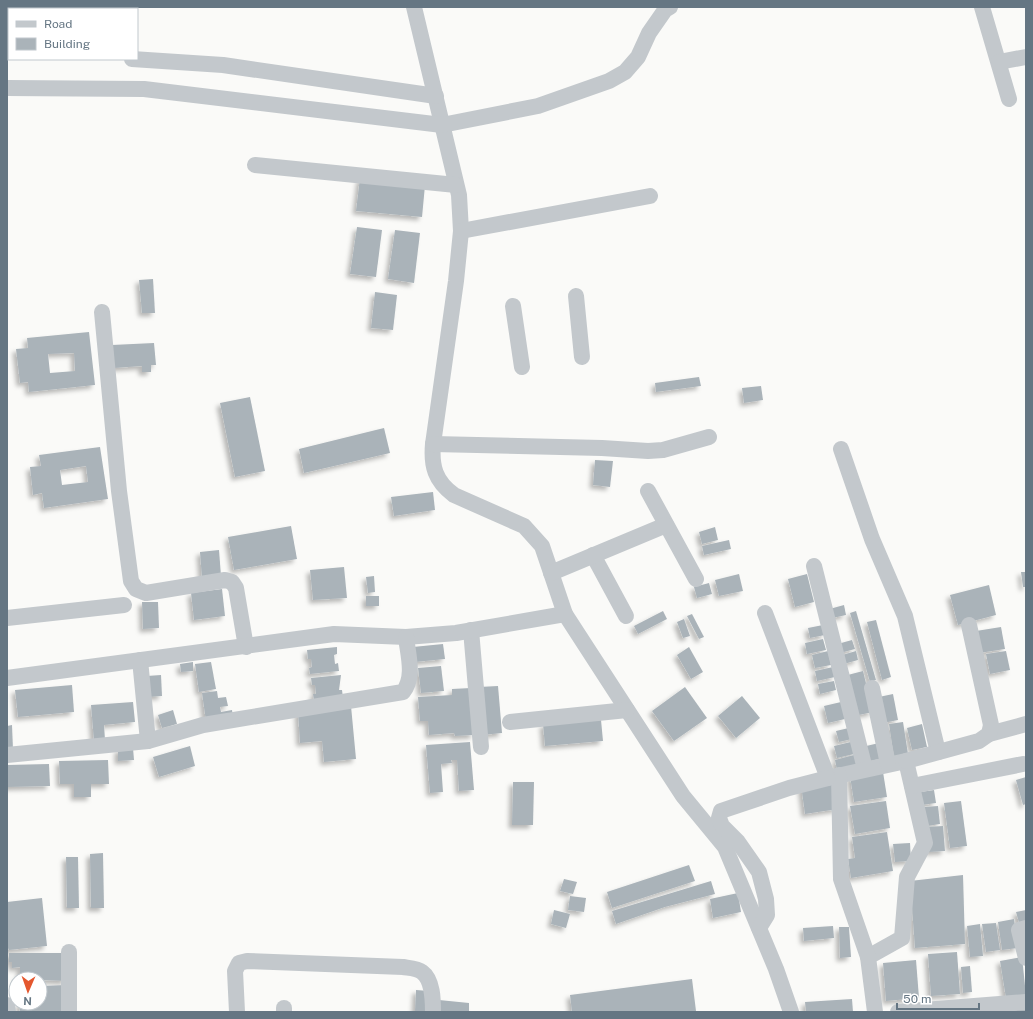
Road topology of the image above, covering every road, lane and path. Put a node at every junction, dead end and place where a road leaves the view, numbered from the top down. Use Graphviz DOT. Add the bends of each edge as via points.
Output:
graph roads {
  1 [pos="414,7"];
  2 [pos="670,7"];
  3 [pos="982,7"];
  4 [pos="1026,57"];
  5 [pos="138,59"];
  6 [pos="999,62"];
  7 [pos="7,88"];
  8 [pos="436,96"];
  9 [pos="1009,99"];
  10 [pos="442,125"];
  11 [pos="255,165"];
  12 [pos="456,185"];
  13 [pos="650,196"];
  14 [pos="461,231"];
  15 [pos="576,296"];
  16 [pos="514,306"];
  17 [pos="102,312"];
  18 [pos="582,357"];
  19 [pos="522,367"];
  20 [pos="709,437"];
  21 [pos="433,444"];
  22 [pos="840,449"];
  23 [pos="648,491"];
  24 [pos="666,525"];
  25 [pos="593,555"];
  26 [pos="814,566"];
  27 [pos="551,573"];
  28 [pos="696,579"];
  29 [pos="124,605"];
  30 [pos="765,613"];
  31 [pos="565,614"];
  32 [pos="626,616"];
  33 [pos="7,618"];
  34 [pos="969,625"];
  35 [pos="471,630"];
  36 [pos="406,637"];
  37 [pos="246,647"];
  38 [pos="140,660"];
  39 [pos="7,678"];
  40 [pos="872,688"];
  41 [pos="627,710"];
  42 [pos="510,722"];
  43 [pos="1026,724"];
  44 [pos="989,734"];
  45 [pos="148,741"];
  46 [pos="481,747"];
  47 [pos="938,752"];
  48 [pos="7,755"];
  49 [pos="906,761"];
  50 [pos="888,764"];
  51 [pos="1022,764"];
  52 [pos="865,769"];
  53 [pos="834,776"];
  54 [pos="912,786"];
  55 [pos="759,928"];
  56 [pos="1026,928"];
  57 [pos="69,952"];
  58 [pos="868,957"];
  59 [pos="1026,958"];
  60 [pos="1026,1002"];
  61 [pos="7,1005"];
  62 [pos="8,1012"];
  63 [pos="69,1012"];
  64 [pos="237,1012"];
  65 [pos="433,1012"];
  66 [pos="791,1012"];
  67 [pos="875,1012"];
  68 [pos="898,1012"];
  1 -- 8 [label="street"];
  2 -- 10 [label="street" via="665,10 649,33 638,57 625,72 609,81 538,106"];
  3 -- 6 [label="street"];
  4 -- 6 [label="street"];
  5 -- 8 [label="street" via="223,65"];
  6 -- 9 [label="street"];
  7 -- 10 [label="street" via="144,89"];
  8 -- 10 [label="street"];
  10 -- 12 [label="street"];
  11 -- 12 [label="street"];
  12 -- 14 [label="street"];
  13 -- 14 [label="street"];
  14 -- 21 [label="street"];
  15 -- 18 [label="street"];
  16 -- 19 [label="street"];
  17 -- 37 [label="street" via="119,491 131,581 136,589 146,593 225,580 232,582 236,588"];
  20 -- 21 [label="street" via="663,450 648,451"];
  21 -- 27 [label="street" via="433,467 446,489 524,526 542,546"];
  22 -- 47 [label="street" via="872,539 904,616"];
  23 -- 24 [label="street"];
  24 -- 25 [label="street"];
  24 -- 28 [label="street"];
  25 -- 27 [label="street"];
  25 -- 32 [label="street"];
  26 -- 52 [label="street"];
  27 -- 31 [label="street"];
  29 -- 33 [label="street"];
  30 -- 53 [label="street"];
  31 -- 35 [label="street"];
  31 -- 41 [label="street"];
  34 -- 44 [label="street" via="991,725"];
  35 -- 36 [label="street"];
  35 -- 46 [label="street"];
  36 -- 37 [label="street" via="334,634"];
  36 -- 45 [label="street" via="410,676 403,692 203,725"];
  37 -- 38 [label="street"];
  38 -- 39 [label="street"];
  38 -- 45 [label="street"];
  40 -- 50 [label="street"];
  41 -- 42 [label="street"];
  41 -- 55 [label="street" via="684,796 725,847"];
  43 -- 44 [label="street"];
  44 -- 47 [label="street" via="979,741"];
  45 -- 48 [label="street"];
  47 -- 49 [label="street"];
  49 -- 50 [label="street"];
  49 -- 54 [label="street"];
  50 -- 52 [label="street"];
  51 -- 54 [label="street"];
  52 -- 53 [label="street"];
  53 -- 55 [label="street" via="721,811 722,826 738,842 759,872 767,915"];
  53 -- 58 [label="street" via="841,879"];
  54 -- 58 [label="street" via="925,843 907,877 902,938"];
  55 -- 66 [label="street"];
  56 -- 59 [label="street" via="1019,930"];
  57 -- 63 [label="street"];
  58 -- 67 [label="street"];
  60 -- 68 [label="street"];
  61 -- 62 [label="street"];
  64 -- 65 [label="street" via="236,971 239,963 247,961 416,969 423,972 429,981"];
}
